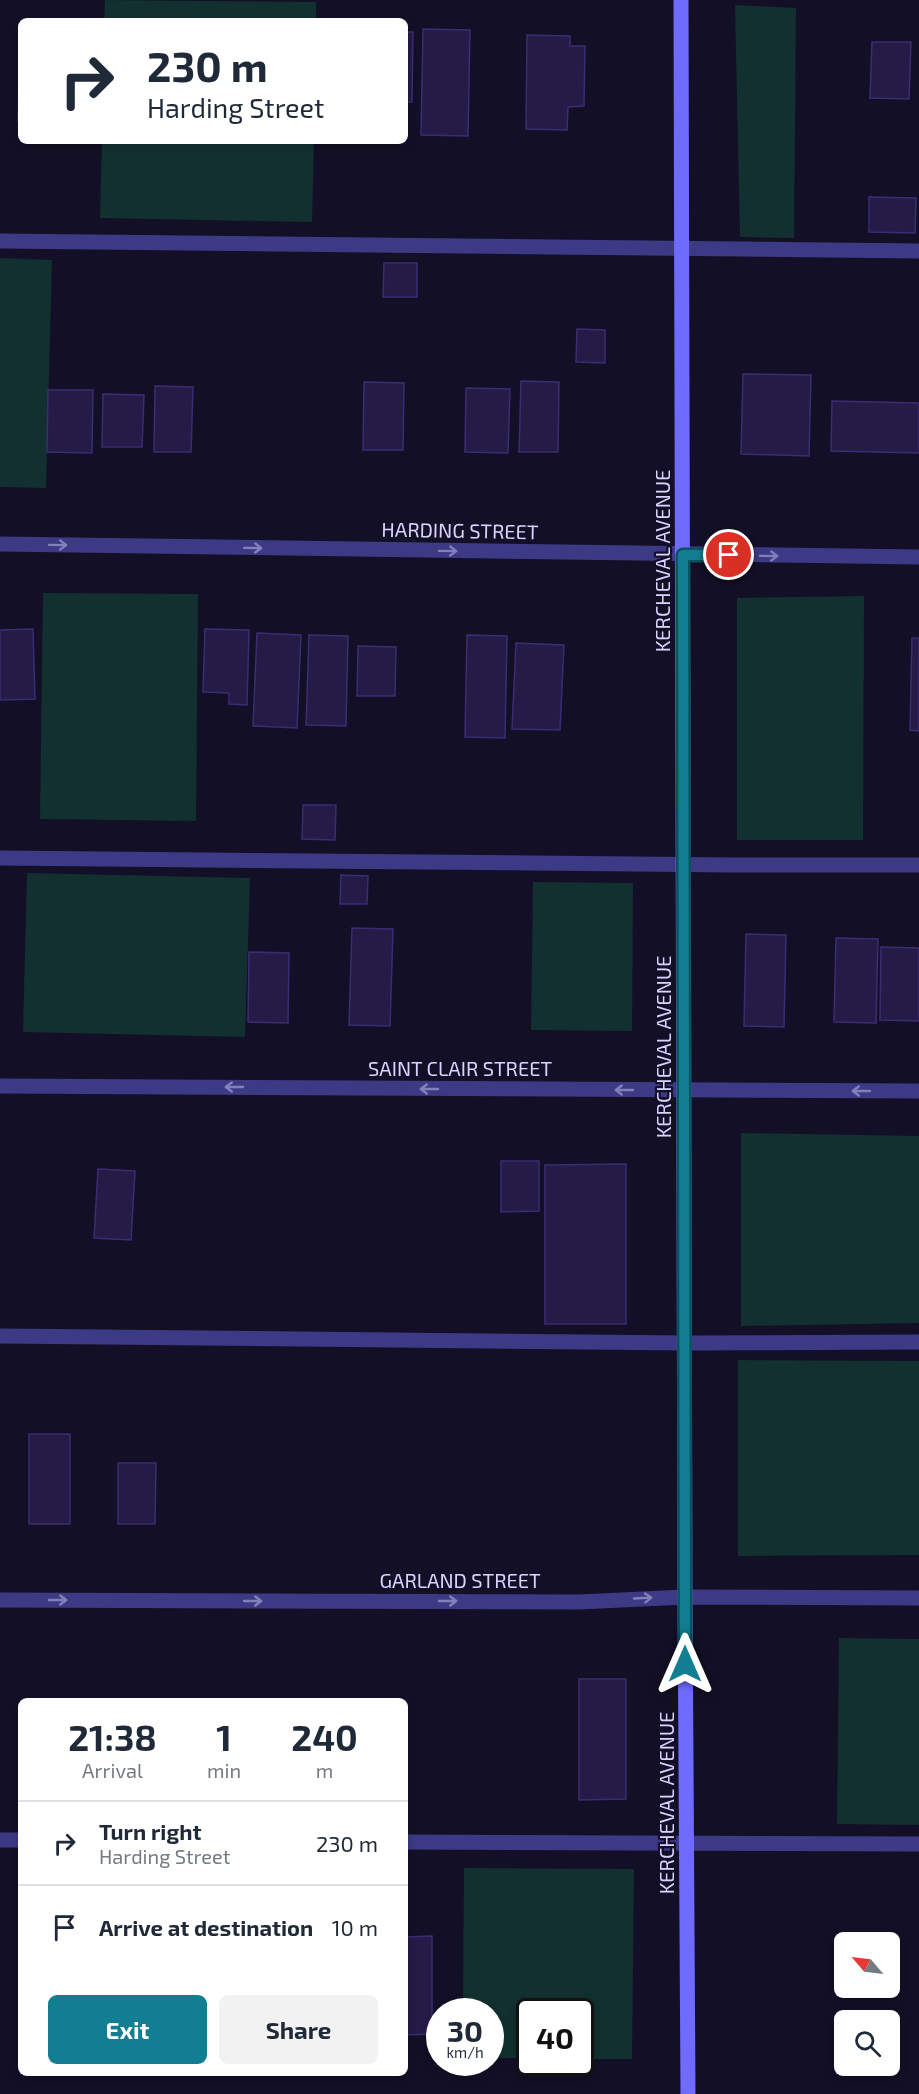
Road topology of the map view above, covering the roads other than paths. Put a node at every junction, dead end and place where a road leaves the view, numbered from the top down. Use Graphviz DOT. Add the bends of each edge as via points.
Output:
graph roads {
  1 [pos="681,0"];
  2 [pos="0,241"];
  3 [pos="682,249"];
  4 [pos="919,251"];
  5 [pos="0,544"];
  6 [pos="683,555"];
  7 [pos="919,557"];
  8 [pos="0,858"];
  9 [pos="684,865"];
  10 [pos="919,865"];
  11 [pos="0,1086"];
  12 [pos="685,1090"];
  13 [pos="919,1091"];
  14 [pos="0,1336"];
  15 [pos="686,1342"];
  16 [pos="919,1342"];
  17 [pos="685,1597"];
  18 [pos="919,1598"];
  19 [pos="0,1600"];
  20 [pos="0,1840"];
  21 [pos="18,1840"];
  22 [pos="408,1842"];
  23 [pos="687,1844"];
  24 [pos="919,1844"];
  25 [pos="688,2094"];
  1 -- 3 [label="street, KERCHEVAL AVENUE"];
  2 -- 3 [label="street"];
  3 -- 4 [label="street"];
  3 -- 6 [label="street, KERCHEVAL AVENUE"];
  5 -- 6 [label="street, HARDING STREET, one-way"];
  6 -- 7 [label="street, HARDING STREET, one-way"];
  6 -- 9 [label="street, KERCHEVAL AVENUE"];
  8 -- 9 [label="street"];
  9 -- 10 [label="street"];
  9 -- 12 [label="street, KERCHEVAL AVENUE"];
  12 -- 11 [label="street, SAINT CLAIR STREET, one-way"];
  13 -- 12 [label="street, SAINT CLAIR STREET, one-way"];
  12 -- 15 [label="street, KERCHEVAL AVENUE"];
  14 -- 15 [label="street"];
  15 -- 16 [label="street"];
  15 -- 17 [label="street, KERCHEVAL AVENUE"];
  17 -- 18 [label="street, GARLAND STREET"];
  19 -- 17 [label="street, GARLAND STREET, one-way" via="579,1602"];
  17 -- 23 [label="street, KERCHEVAL AVENUE"];
  20 -- 21 [label="street"];
  22 -- 23 [label="street"];
  23 -- 24 [label="street"];
  23 -- 25 [label="street, KERCHEVAL AVENUE"];
}
